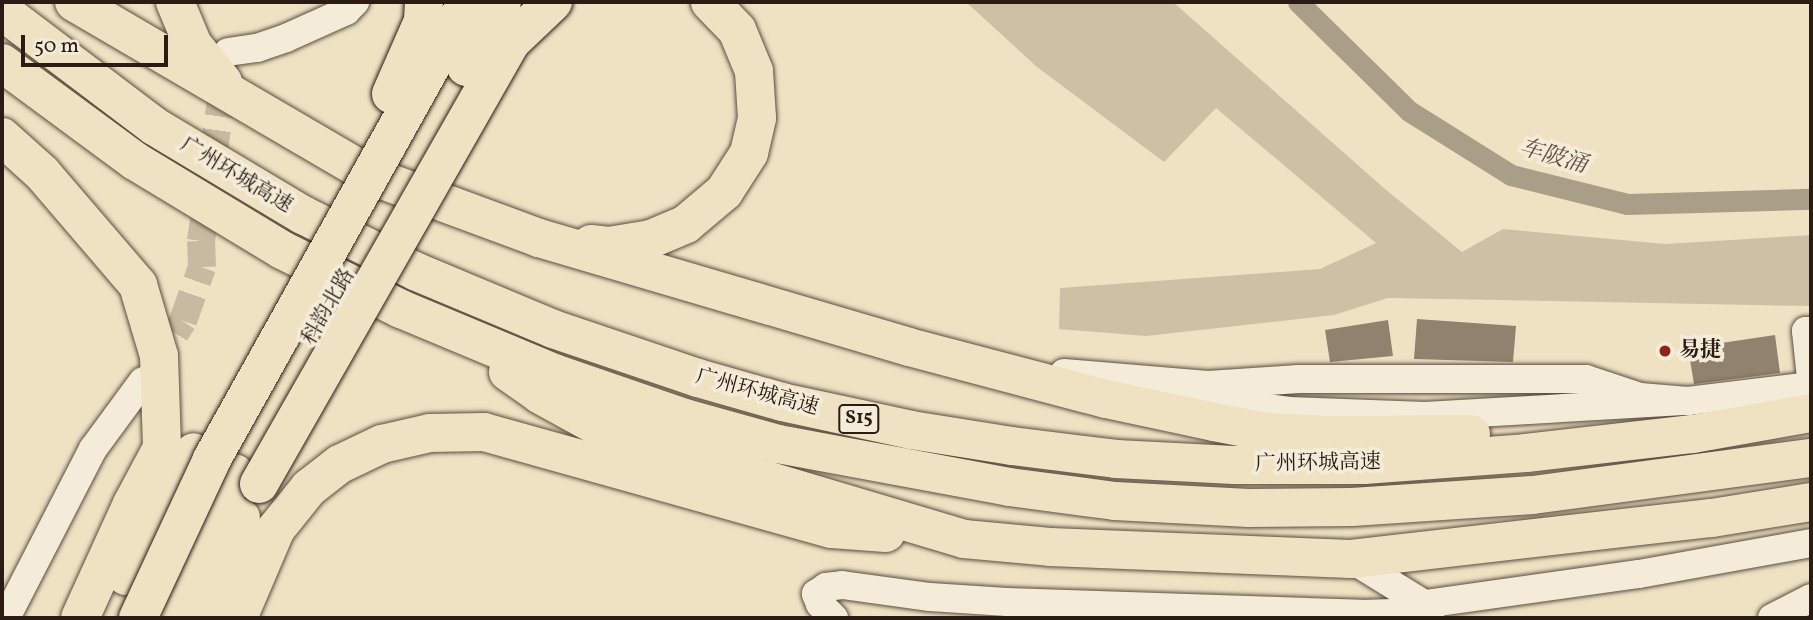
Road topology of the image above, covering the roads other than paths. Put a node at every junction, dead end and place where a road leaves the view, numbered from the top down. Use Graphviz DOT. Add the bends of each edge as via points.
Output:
graph roads {
  1 [pos="74,2"];
  2 [pos="175,2"];
  3 [pos="355,2"];
  4 [pos="424,2"];
  5 [pos="467,2"];
  6 [pos="502,2"];
  7 [pos="554,2"];
  8 [pos="710,2"];
  9 [pos="2,11"];
  10 [pos="228,52"];
  11 [pos="2,63"];
  12 [pos="237,100"];
  13 [pos="2,137"];
  14 [pos="540,238"];
  15 [pos="443,327"];
  16 [pos="1811,331"];
  17 [pos="909,346"];
  18 [pos="1811,378"];
  19 [pos="143,382"];
  20 [pos="1811,386"];
  21 [pos="1811,413"];
  22 [pos="1690,417"];
  23 [pos="1811,458"];
  24 [pos="1811,502"];
  25 [pos="964,539"];
  26 [pos="1811,543"];
  27 [pos="1352,559"];
  28 [pos="1811,597"];
  29 [pos="1434,611"];
  30 [pos="6,618"];
  31 [pos="80,618"];
  32 [pos="106,618"];
  33 [pos="138,618"];
  34 [pos="169,618"];
  35 [pos="200,618"];
  36 [pos="237,618"];
  37 [pos="834,618"];
  38 [pos="1167,618"];
  39 [pos="1195,618"];
  40 [pos="1772,618"];
  1 -- 12 [label="highway"];
  2 -- 12 [label="highway" via="192,45"];
  3 -- 10 [label="street" via="346,11 286,38"];
  4 -- 32 [label="highway, bridge" via="423,21 393,91 281,301 138,549"];
  5 -- 33 [label="highway, 科韵北路, bridge" via="212,459"];
  6 -- 34 [label="highway, 科韵北路, bridge" via="235,473"];
  7 -- 35 [label="highway, bridge" via="510,41 258,484 235,528"];
  8 -- 14 [label="highway" via="737,30 754,71 757,118 749,153 723,192 686,224 650,239 609,246"];
  9 -- 22 [label="highway, 广州环城高速 / S15" via="154,126 303,215 417,272 553,329 782,402 1012,446 1116,459 1234,465 1445,460"];
  11 -- 15 [label="highway, 广州环城高速 / S15" via="135,161 207,206 282,250"];
  12 -- 14 [label="highway" via="374,177"];
  13 -- 31 [label="highway" via="42,173 138,285 159,356 162,448"];
  14 -- 17 [label="highway"];
  15 -- 23 [label="highway, 广州环城高速 / S15" via="554,373 778,444 921,473 1115,501 1249,508 1447,502 1546,494"];
  15 -- 25 [label="highway" via="539,394 597,426"];
  16 -- 18 [label="street" via="1806,331"];
  17 -- 22 [label="street" via="1195,399 1343,415"];
  17 -- 22 [label="highway" via="1106,399 1266,432 1329,435"];
  19 -- 30 [label="street" via="93,449"];
  20 -- 22 [label="street"];
  21 -- 22 [label="highway, 广州环城高速 / S15"];
  24 -- 27 [label="highway" via="1712,519"];
  25 -- 27 [label="highway" via="1049,547"];
  25 -- 36 [label="highway" via="832,529 484,432 430,433 382,444 340,464 309,488 276,529"];
  26 -- 29 [label="street"];
  27 -- 29 [label="street"];
  28 -- 40 [label="street"];
  29 -- 37 [label="street" via="1361,614 1007,602 842,585 826,587 817,594"];
  38 -- 39 [label="street"];
}
